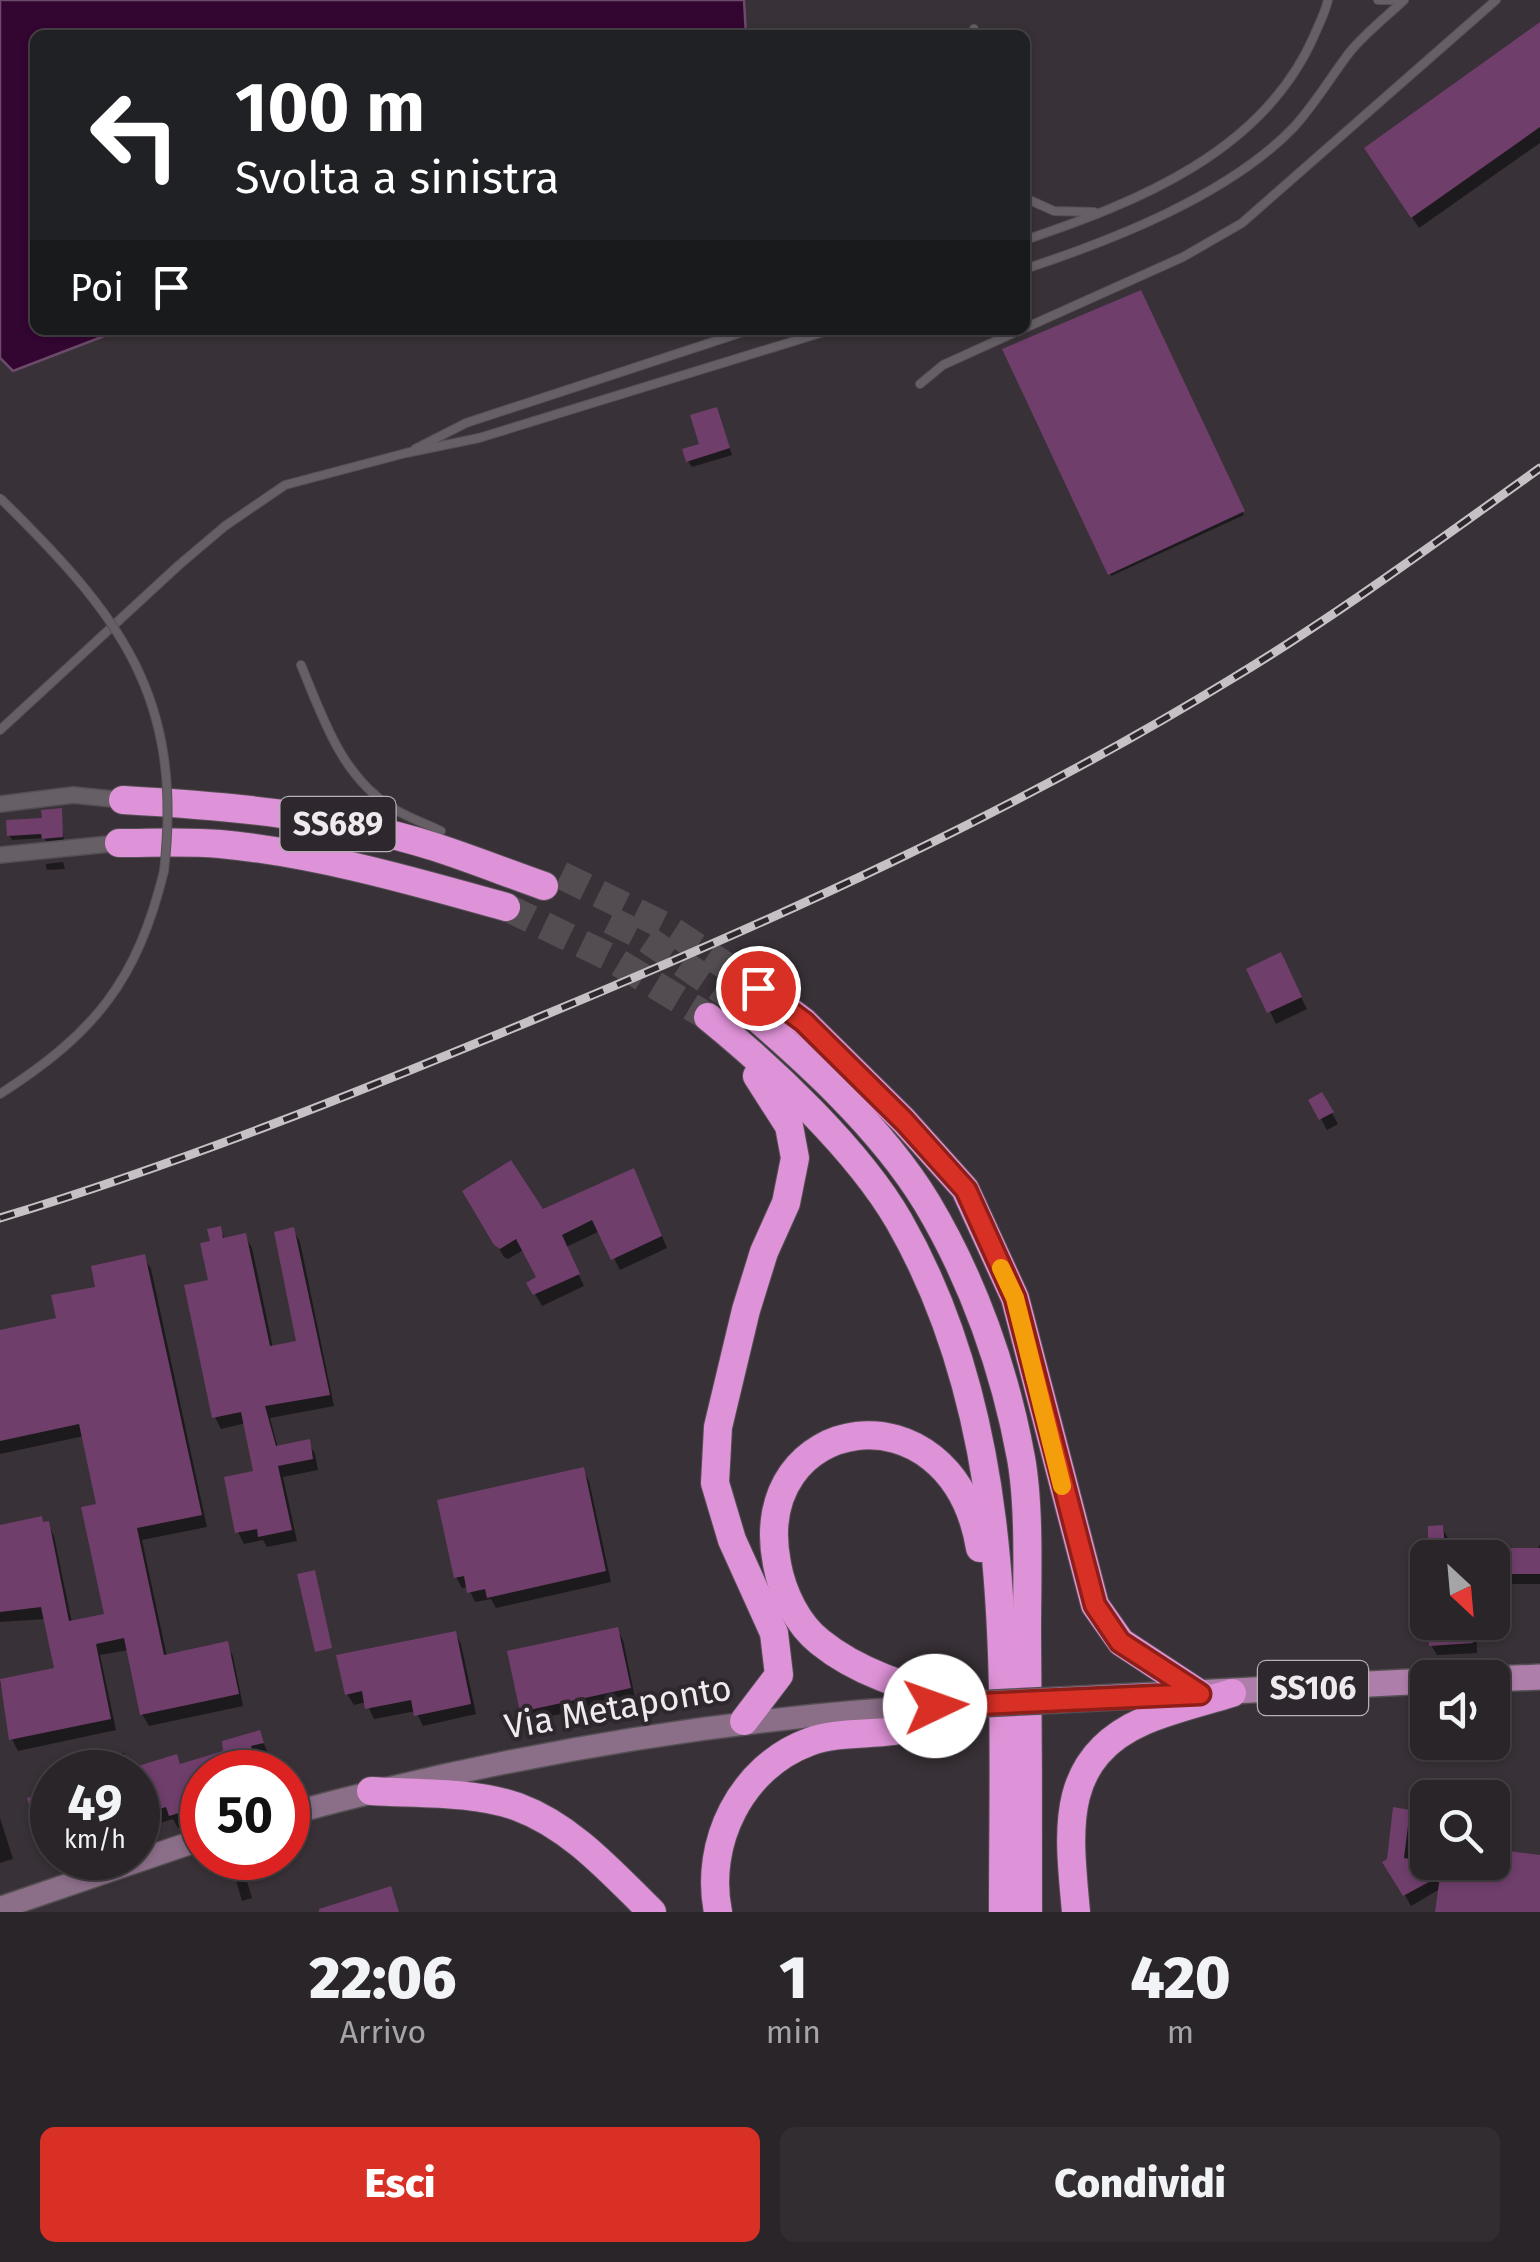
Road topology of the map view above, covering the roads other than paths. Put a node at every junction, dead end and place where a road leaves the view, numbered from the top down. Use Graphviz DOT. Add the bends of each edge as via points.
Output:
graph roads {
  1 [pos="1328,0"];
  2 [pos="1378,0"];
  3 [pos="1400,0"];
  4 [pos="1496,0"];
  5 [pos="1030,200"];
  6 [pos="1098,212"];
  7 [pos="1030,238"];
  8 [pos="1030,266"];
  9 [pos="1030,325"];
  10 [pos="734,335"];
  11 [pos="814,335"];
  12 [pos="1009,335"];
  13 [pos="920,384"];
  14 [pos="406,453"];
  15 [pos="0,498"];
  16 [pos="300,665"];
  17 [pos="0,730"];
  18 [pos="123,800"];
  19 [pos="0,804"];
  20 [pos="320,820"];
  21 [pos="441,831"];
  22 [pos="119,843"];
  23 [pos="0,855"];
  24 [pos="506,907"];
  25 [pos="0,1094"];
  26 [pos="1000,1612"];
  27 [pos="1540,1677"];
  28 [pos="1510,1678"];
  29 [pos="1410,1682"];
  30 [pos="1232,1693"];
  31 [pos="1200,1694"];
  32 [pos="971,1704"];
  33 [pos="744,1721"];
  34 [pos="371,1791"];
  35 [pos="310,1808"];
  36 [pos="1003,1812"];
  37 [pos="180,1847"];
  38 [pos="0,1908"];
  39 [pos="652,1912"];
  40 [pos="718,1912"];
  41 [pos="987,1912"];
  42 [pos="1003,1912"];
  43 [pos="1028,1912"];
  44 [pos="1076,1912"];
  1 -- 6 [label="lane" via="1300,66 1258,120 1200,164"];
  2 -- 3 [label="lane"];
  3 -- 8 [label="lane" via="1350,51 1291,130 1239,171 1164,215"];
  4 -- 9 [label="lane" via="1242,224"];
  5 -- 6 [label="lane" via="1054,210"];
  6 -- 7 [label="lane"];
  10 -- 14 [label="lane" via="466,423"];
  11 -- 14 [label="lane" via="478,438"];
  12 -- 13 [label="lane" via="942,365"];
  14 -- 17 [label="lane" via="286,485 224,526"];
  15 -- 25 [label="lane, bridge" via="79,580 139,671 168,768 170,816 164,871 125,978 73,1042"];
  16 -- 21 [label="lane" via="353,775 391,807"];
  18 -- 19 [label="street" via="73,795"];
  18 -- 20 [label="highway, SS689"];
  20 -- 21 [label="highway"];
  20 -- 21 [label="highway, SS689" via="553,880"];
  22 -- 23 [label="street"];
  22 -- 24 [label="highway, SS689" via="218,844 282,853"];
  26 -- 32 [label="highway" via="968,1504 924,1451 885,1434 864,1434 828,1444 793,1472 777,1509 774,1552 784,1589 807,1630 888,1680"];
  26 -- 33 [label="highway" via="984,1458 966,1374 939,1303 898,1220 841,1143 708,1017 766,1087 789,1126 795,1158 786,1203 746,1310 718,1427 715,1483 732,1540 774,1633 779,1675"];
  26 -- 36 [label="highway"];
  27 -- 28 [label="main road"];
  29 -- 30 [label="main road, SS106"];
  30 -- 31 [label="main road, SS106"];
  30 -- 44 [label="highway" via="1142,1722 1100,1748 1077,1784 1070,1841"];
  31 -- 32 [label="main road, SS106, bridge"];
  31 -- 43 [label="highway" via="1120,1642 1095,1605 1015,1298 966,1190 804,1022 747,994 864,1120 926,1201 999,1364 1022,1461"];
  32 -- 33 [label="main road, Via Metaponto"];
  32 -- 40 [label="highway" via="896,1731 809,1742 777,1759 744,1792 724,1831 716,1863"];
  33 -- 34 [label="main road, Via Metaponto" via="547,1752"];
  34 -- 35 [label="main road, Via Metaponto"];
  34 -- 39 [label="highway" via="457,1796 535,1815 574,1840"];
  36 -- 41 [label="highway" via="988,1852"];
  36 -- 42 [label="highway"];
  37 -- 38 [label="main road"];
}
